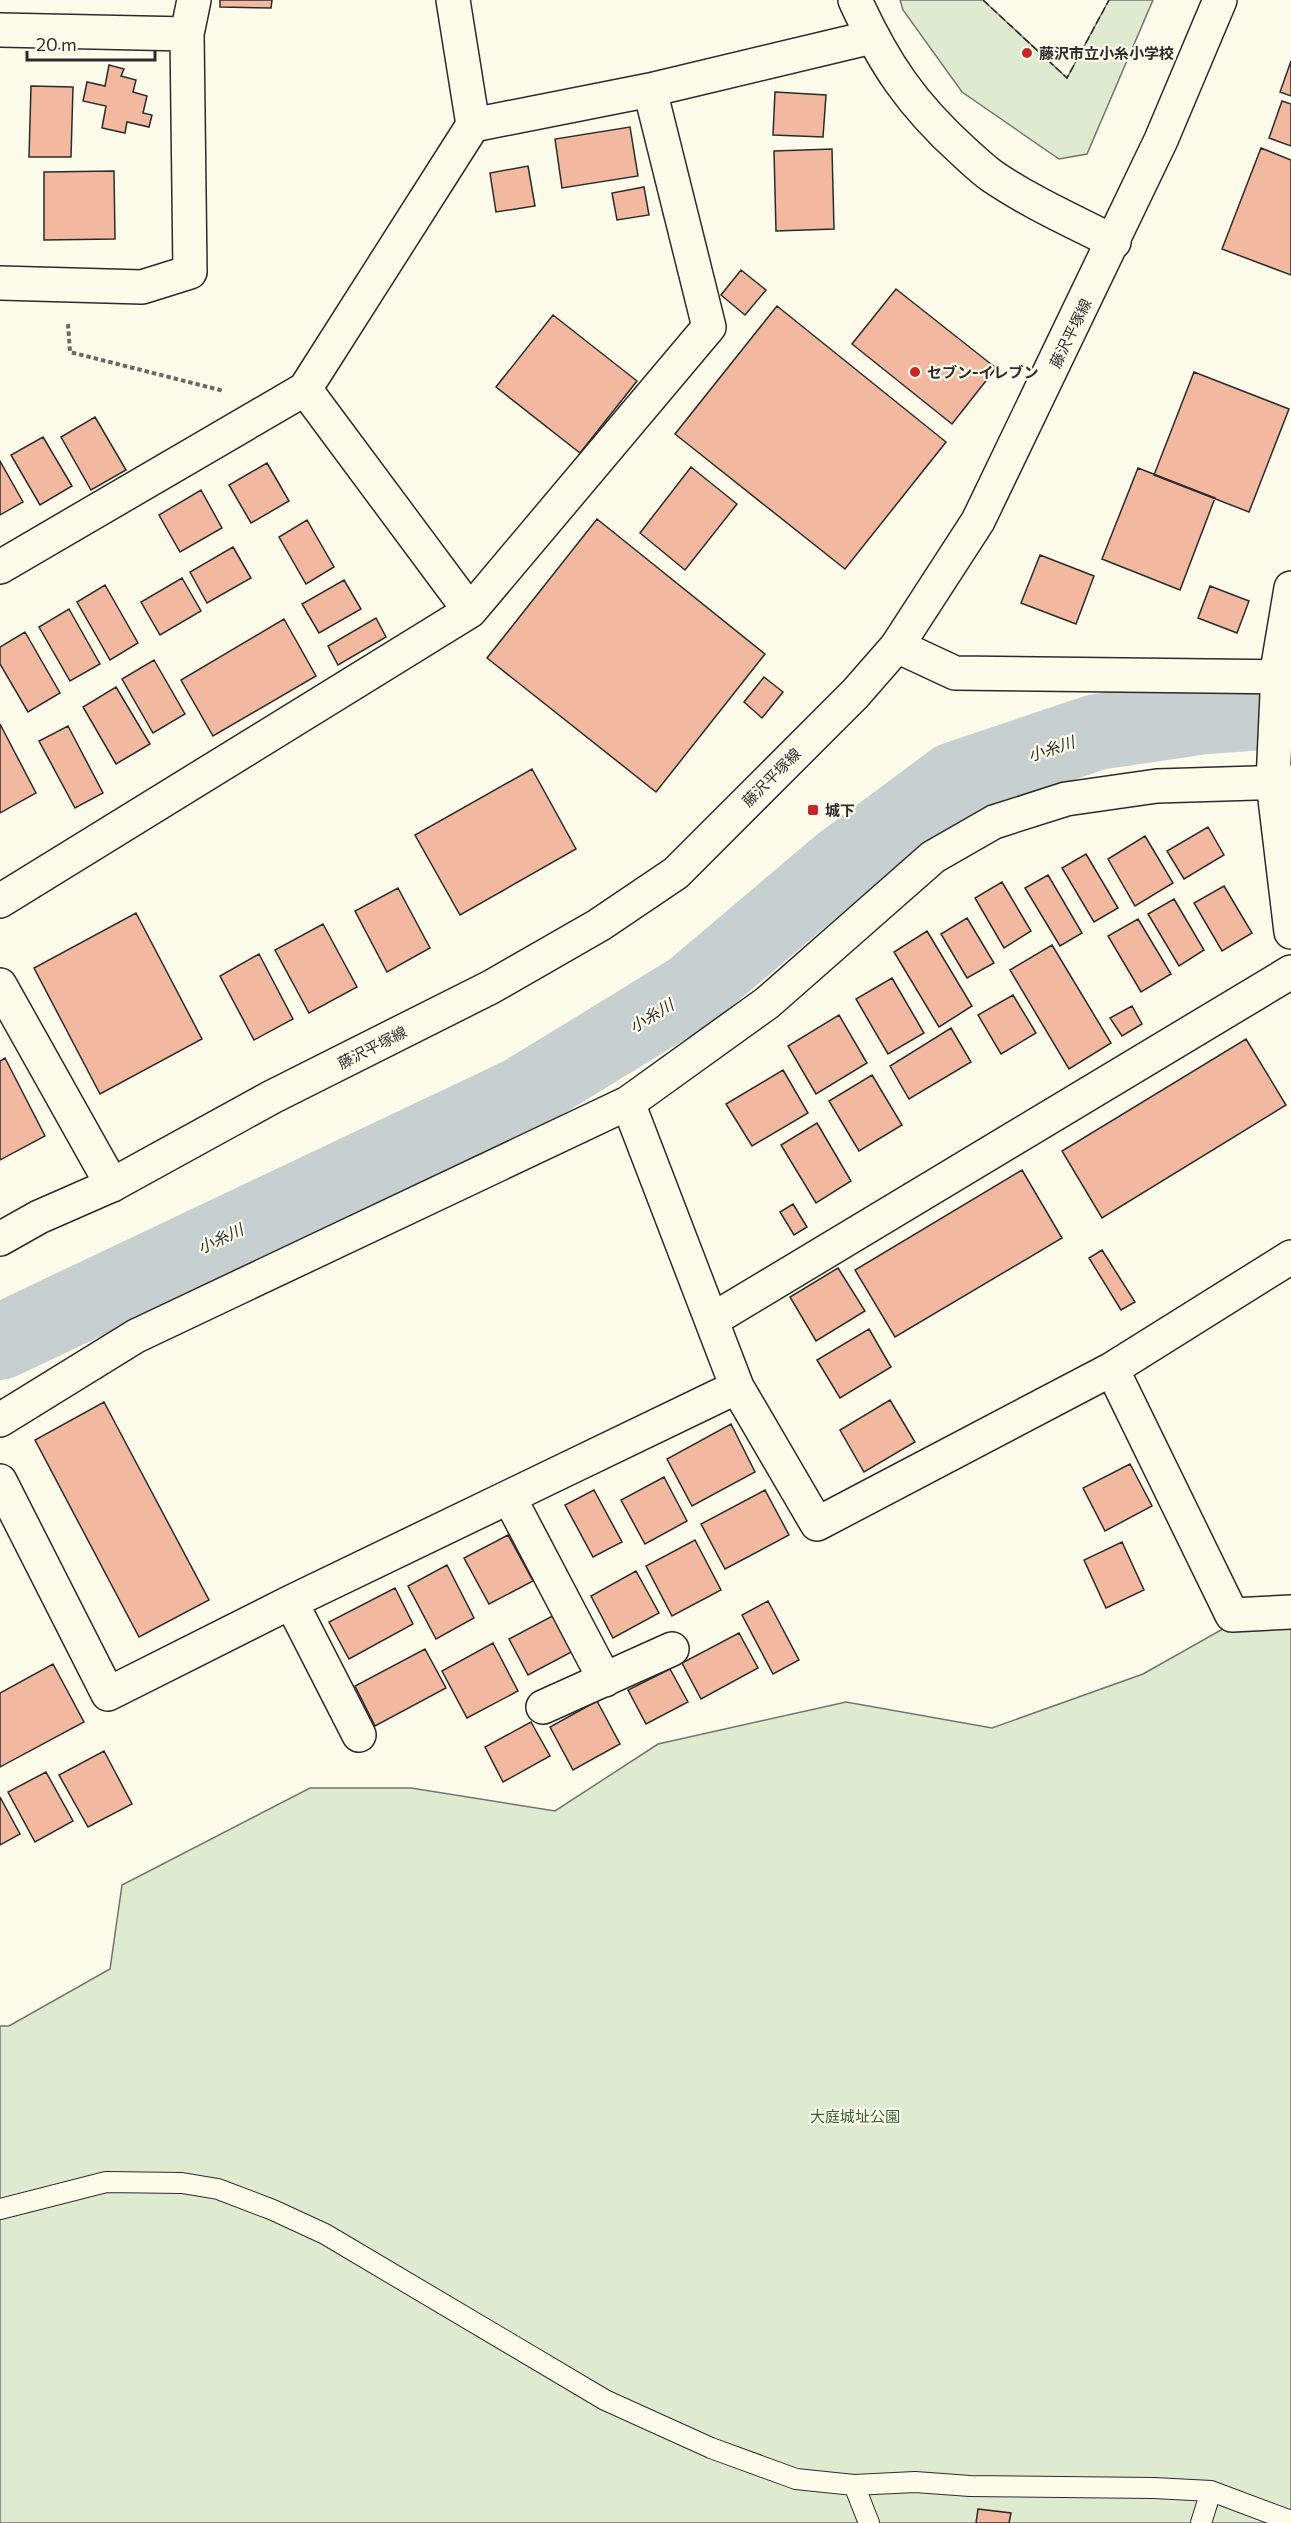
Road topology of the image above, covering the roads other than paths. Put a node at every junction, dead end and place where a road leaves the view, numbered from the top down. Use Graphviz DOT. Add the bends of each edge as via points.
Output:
graph roads {
  1 [pos="194,0"];
  2 [pos="453,0"];
  3 [pos="855,0"];
  4 [pos="1220,0"];
  5 [pos="0,30"];
  6 [pos="188,34"];
  7 [pos="872,37"];
  8 [pos="650,90"];
  9 [pos="473,125"];
  10 [pos="1114,242"];
  11 [pos="0,283"];
  12 [pos="305,388"];
  13 [pos="0,567"];
  14 [pos="1291,588"];
  15 [pos="470,611"];
  16 [pos="897,646"];
  17 [pos="1281,683"];
  18 [pos="1280,771"];
  19 [pos="0,901"];
  20 [pos="1291,932"];
  21 [pos="1291,972"];
  22 [pos="0,985"];
  23 [pos="628,1103"];
  24 [pos="112,1185"];
  25 [pos="0,1239"];
  26 [pos="1291,1257"];
  27 [pos="712,1320"];
  28 [pos="1112,1369"];
  29 [pos="737,1387"];
  30 [pos="0,1420"];
  31 [pos="0,1481"];
  32 [pos="509,1497"];
  33 [pos="291,1602"];
  34 [pos="1291,1612"];
  35 [pos="672,1649"];
  36 [pos="605,1680"];
  37 [pos="543,1707"];
  38 [pos="359,1736"];
  39 [pos="0,2209"];
  40 [pos="854,2486"];
  41 [pos="1211,2491"];
  42 [pos="1291,2521"];
  43 [pos="869,2523"];
  44 [pos="1201,2523"];
  1 -- 6 [label="street"];
  2 -- 9 [label="street"];
  3 -- 7 [label="street"];
  4 -- 10 [label="street, 藤沢平塚線"];
  5 -- 6 [label="street"];
  6 -- 11 [label="street" via="190,272 142,287"];
  7 -- 8 [label="street"];
  7 -- 10 [label="street" via="902,87 941,131 991,175"];
  8 -- 9 [label="street"];
  8 -- 15 [label="street" via="709,327"];
  9 -- 12 [label="street"];
  10 -- 16 [label="street, 藤沢平塚線" via="978,521"];
  12 -- 13 [label="street"];
  12 -- 15 [label="street"];
  14 -- 17 [label="street"];
  15 -- 19 [label="street"];
  16 -- 17 [label="street" via="955,673"];
  16 -- 24 [label="street, 藤沢平塚線" via="855,694 676,873 599,925 490,987 272,1097"];
  17 -- 18 [label="street"];
  18 -- 20 [label="street"];
  18 -- 23 [label="street" via="1066,799 994,822 933,857 767,1003"];
  21 -- 27 [label="street"];
  22 -- 24 [label="street"];
  23 -- 27 [label="street"];
  23 -- 30 [label="street" via="136,1336"];
  24 -- 25 [label="street, 藤沢平塚線"];
  26 -- 28 [label="street"];
  27 -- 29 [label="street"];
  28 -- 29 [label="street" via="817,1524"];
  28 -- 34 [label="street" via="1232,1615"];
  29 -- 32 [label="street"];
  31 -- 33 [label="street" via="108,1694"];
  32 -- 33 [label="street"];
  32 -- 36 [label="street"];
  33 -- 38 [label="street"];
  35 -- 36 [label="street"];
  36 -- 37 [label="street"];
  39 -- 40 [label="lane" via="106,2182 182,2183 218,2189 326,2234 605,2400 711,2448 796,2479"];
  40 -- 41 [label="lane" via="915,2482"];
  40 -- 43 [label="lane"];
  41 -- 42 [label="lane"];
  41 -- 44 [label="lane"];
}
